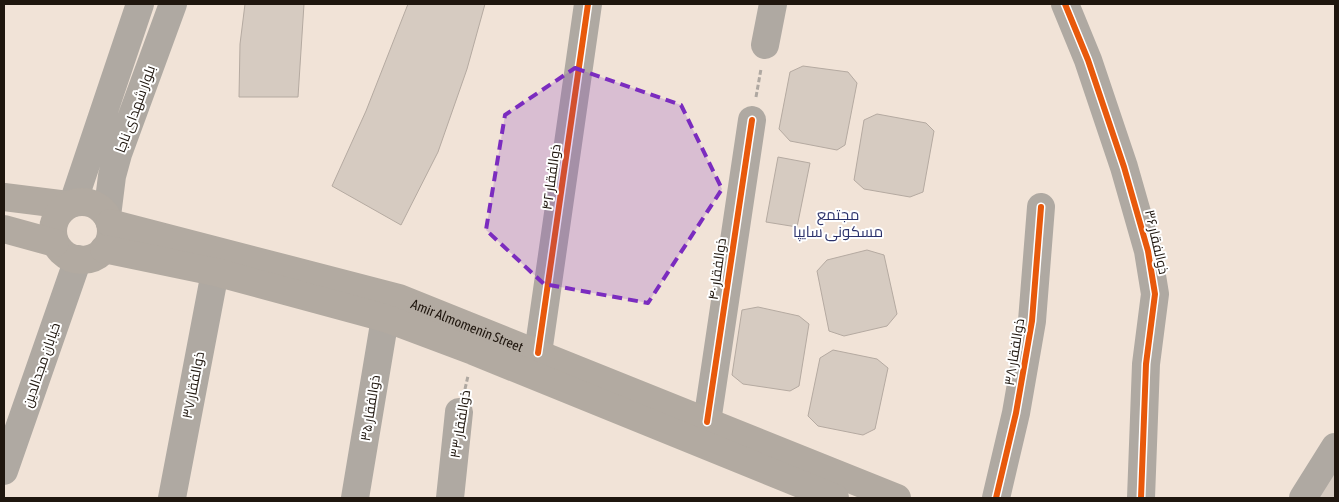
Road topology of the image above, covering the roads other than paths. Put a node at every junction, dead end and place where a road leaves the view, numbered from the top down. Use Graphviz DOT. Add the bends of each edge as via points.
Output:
graph roads {
  1 [pos="140,4"];
  2 [pos="173,4"];
  3 [pos="588,4"];
  4 [pos="773,4"];
  5 [pos="1064,4"];
  6 [pos="765,45"];
  7 [pos="752,120"];
  8 [pos="4,196"];
  9 [pos="71,204"];
  10 [pos="1041,208"];
  11 [pos="108,220"];
  12 [pos="4,230"];
  13 [pos="55,243"];
  14 [pos="104,250"];
  15 [pos="78,259"];
  16 [pos="215,272"];
  17 [pos="384,318"];
  18 [pos="538,353"];
  19 [pos="459,412"];
  20 [pos="707,422"];
  21 [pos="1335,447"];
  22 [pos="4,471"];
  23 [pos="172,498"];
  24 [pos="355,498"];
  25 [pos="450,498"];
  26 [pos="835,498"];
  27 [pos="897,498"];
  28 [pos="996,498"];
  29 [pos="1141,498"];
  30 [pos="1303,498"];
  1 -- 9 [label="street, بلوار شهدای ناجا"];
  2 -- 11 [label="street, بلوار شهدای ناجا" via="118,154 112,176"];
  3 -- 18 [label="street, ذوالفقار ۴۲"];
  4 -- 6 [label="street"];
  5 -- 29 [label="street, ذوالفقار ۳۶" via="1088,60 1124,167 1148,251 1155,294 1146,364"];
  7 -- 20 [label="street, ذوالفقار ۴۰"];
  8 -- 9 [label="main road"];
  9 -- 11 [label="main road" via="96,205"];
  9 -- 13 [label="main road" via="56,218"];
  10 -- 28 [label="street, ذوالفقار ۳۸" via="1032,321 1016,413"];
  11 -- 14 [label="main road" via="110,237"];
  11 -- 18 [label="main road, Amir Almomenin Street" via="399,298"];
  12 -- 13 [label="main road"];
  13 -- 15 [label="main road" via="69,257"];
  14 -- 15 [label="main road" via="92,258"];
  14 -- 16 [label="main road, Amir Almomenin Street"];
  15 -- 22 [label="street, خیابان مجدالدین"];
  16 -- 17 [label="main road, Amir Almomenin Street"];
  16 -- 23 [label="street, ذوالفقار ۳۷"];
  17 -- 24 [label="street, ذوالفقار ۳۵"];
  17 -- 26 [label="main road, Amir Almomenin Street"];
  18 -- 20 [label="main road, Amir Almomenin Street"];
  19 -- 25 [label="street, ذوالفقار ۳۳"];
  20 -- 27 [label="main road, Amir Almomenin Street"];
  21 -- 30 [label="street"];
}
